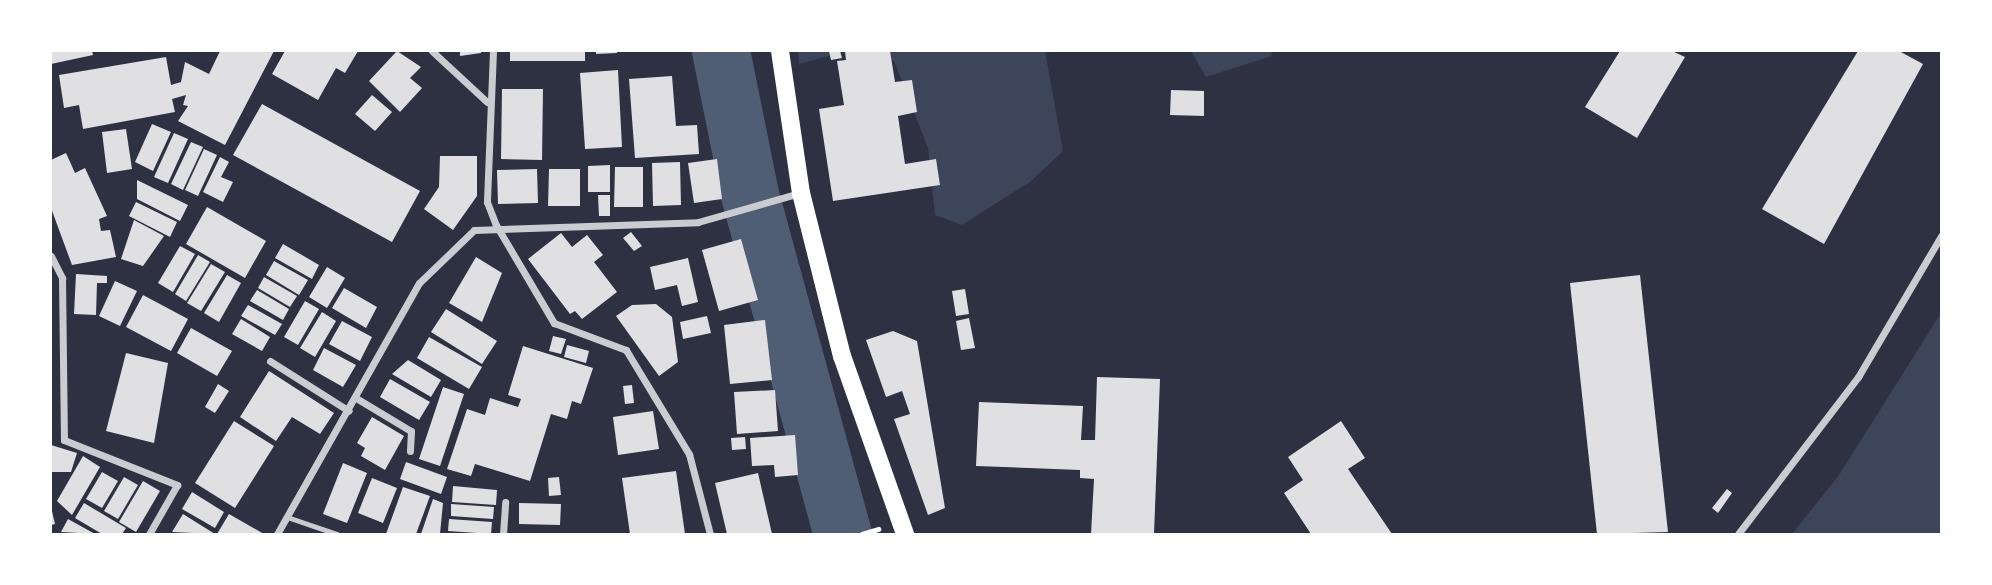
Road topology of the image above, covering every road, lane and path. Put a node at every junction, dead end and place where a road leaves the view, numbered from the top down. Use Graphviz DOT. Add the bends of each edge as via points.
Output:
graph roads {
  1 [pos="432,51"];
  2 [pos="493,51"];
  3 [pos="780,51"];
  4 [pos="487,102"];
  5 [pos="801,193"];
  6 [pos="496,225"];
  7 [pos="1941,236"];
  8 [pos="51,256"];
  9 [pos="270,361"];
  10 [pos="356,398"];
  11 [pos="349,411"];
  12 [pos="410,451"];
  13 [pos="505,502"];
  14 [pos="288,517"];
  15 [pos="149,534"];
  16 [pos="277,534"];
  17 [pos="337,534"];
  18 [pos="503,534"];
  19 [pos="710,534"];
  20 [pos="905,534"];
  21 [pos="1738,534"];
  1 -- 4 [label="street"];
  2 -- 4 [label="street"];
  3 -- 5 [label="main road"];
  4 -- 6 [label="street" via="487,202"];
  5 -- 6 [label="street" via="698,222"];
  5 -- 20 [label="main road" via="842,356"];
  6 -- 10 [label="street" via="474,230 419,283"];
  6 -- 19 [label="street" via="554,323 626,350 689,454"];
  7 -- 21 [label="street" via="1858,377"];
  8 -- 15 [label="street" via="62,278 64,440 177,485"];
  9 -- 11 [label="street"];
  10 -- 11 [label="street"];
  10 -- 12 [label="street" via="411,430"];
  11 -- 14 [label="street"];
  13 -- 18 [label="street"];
  14 -- 16 [label="street"];
  14 -- 17 [label="lane"];
}
